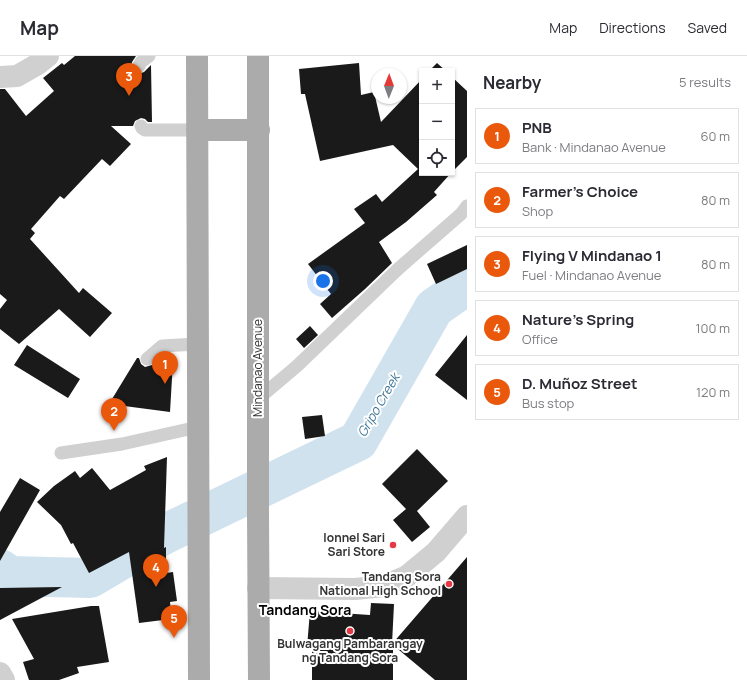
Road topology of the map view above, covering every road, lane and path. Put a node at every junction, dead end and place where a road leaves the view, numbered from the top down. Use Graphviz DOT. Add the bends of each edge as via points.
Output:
graph roads {
  1 [pos="48,56"];
  2 [pos="149,56"];
  3 [pos="197,56"];
  4 [pos="258,56"];
  5 [pos="140,66"];
  6 [pos="0,77"];
  7 [pos="141,126"];
  8 [pos="197,130"];
  9 [pos="259,130"];
  10 [pos="467,206"];
  11 [pos="197,344"];
  12 [pos="147,359"];
  13 [pos="258,400"];
  14 [pos="198,427"];
  15 [pos="61,453"];
  16 [pos="467,516"];
  17 [pos="258,588"];
  18 [pos="0,673"];
  19 [pos="4,680"];
  20 [pos="199,680"];
  21 [pos="259,680"];
  1 -- 6 [label="street" via="17,76"];
  2 -- 5 [label="lane"];
  3 -- 8 [label="main road"];
  4 -- 9 [label="main road, Mindanao Avenue"];
  7 -- 8 [label="lane" via="145,130"];
  8 -- 9 [label="main road"];
  8 -- 11 [label="main road"];
  9 -- 13 [label="main road, Mindanao Avenue"];
  10 -- 13 [label="lane"];
  11 -- 12 [label="lane" via="162,346"];
  11 -- 14 [label="main road"];
  13 -- 17 [label="main road, Mindanao Avenue"];
  14 -- 15 [label="lane" via="122,444"];
  14 -- 20 [label="main road"];
  16 -- 17 [label="street" via="436,552 407,576 384,586 355,589"];
  17 -- 21 [label="main road, Mindanao Avenue"];
  18 -- 19 [label="street"];
}
